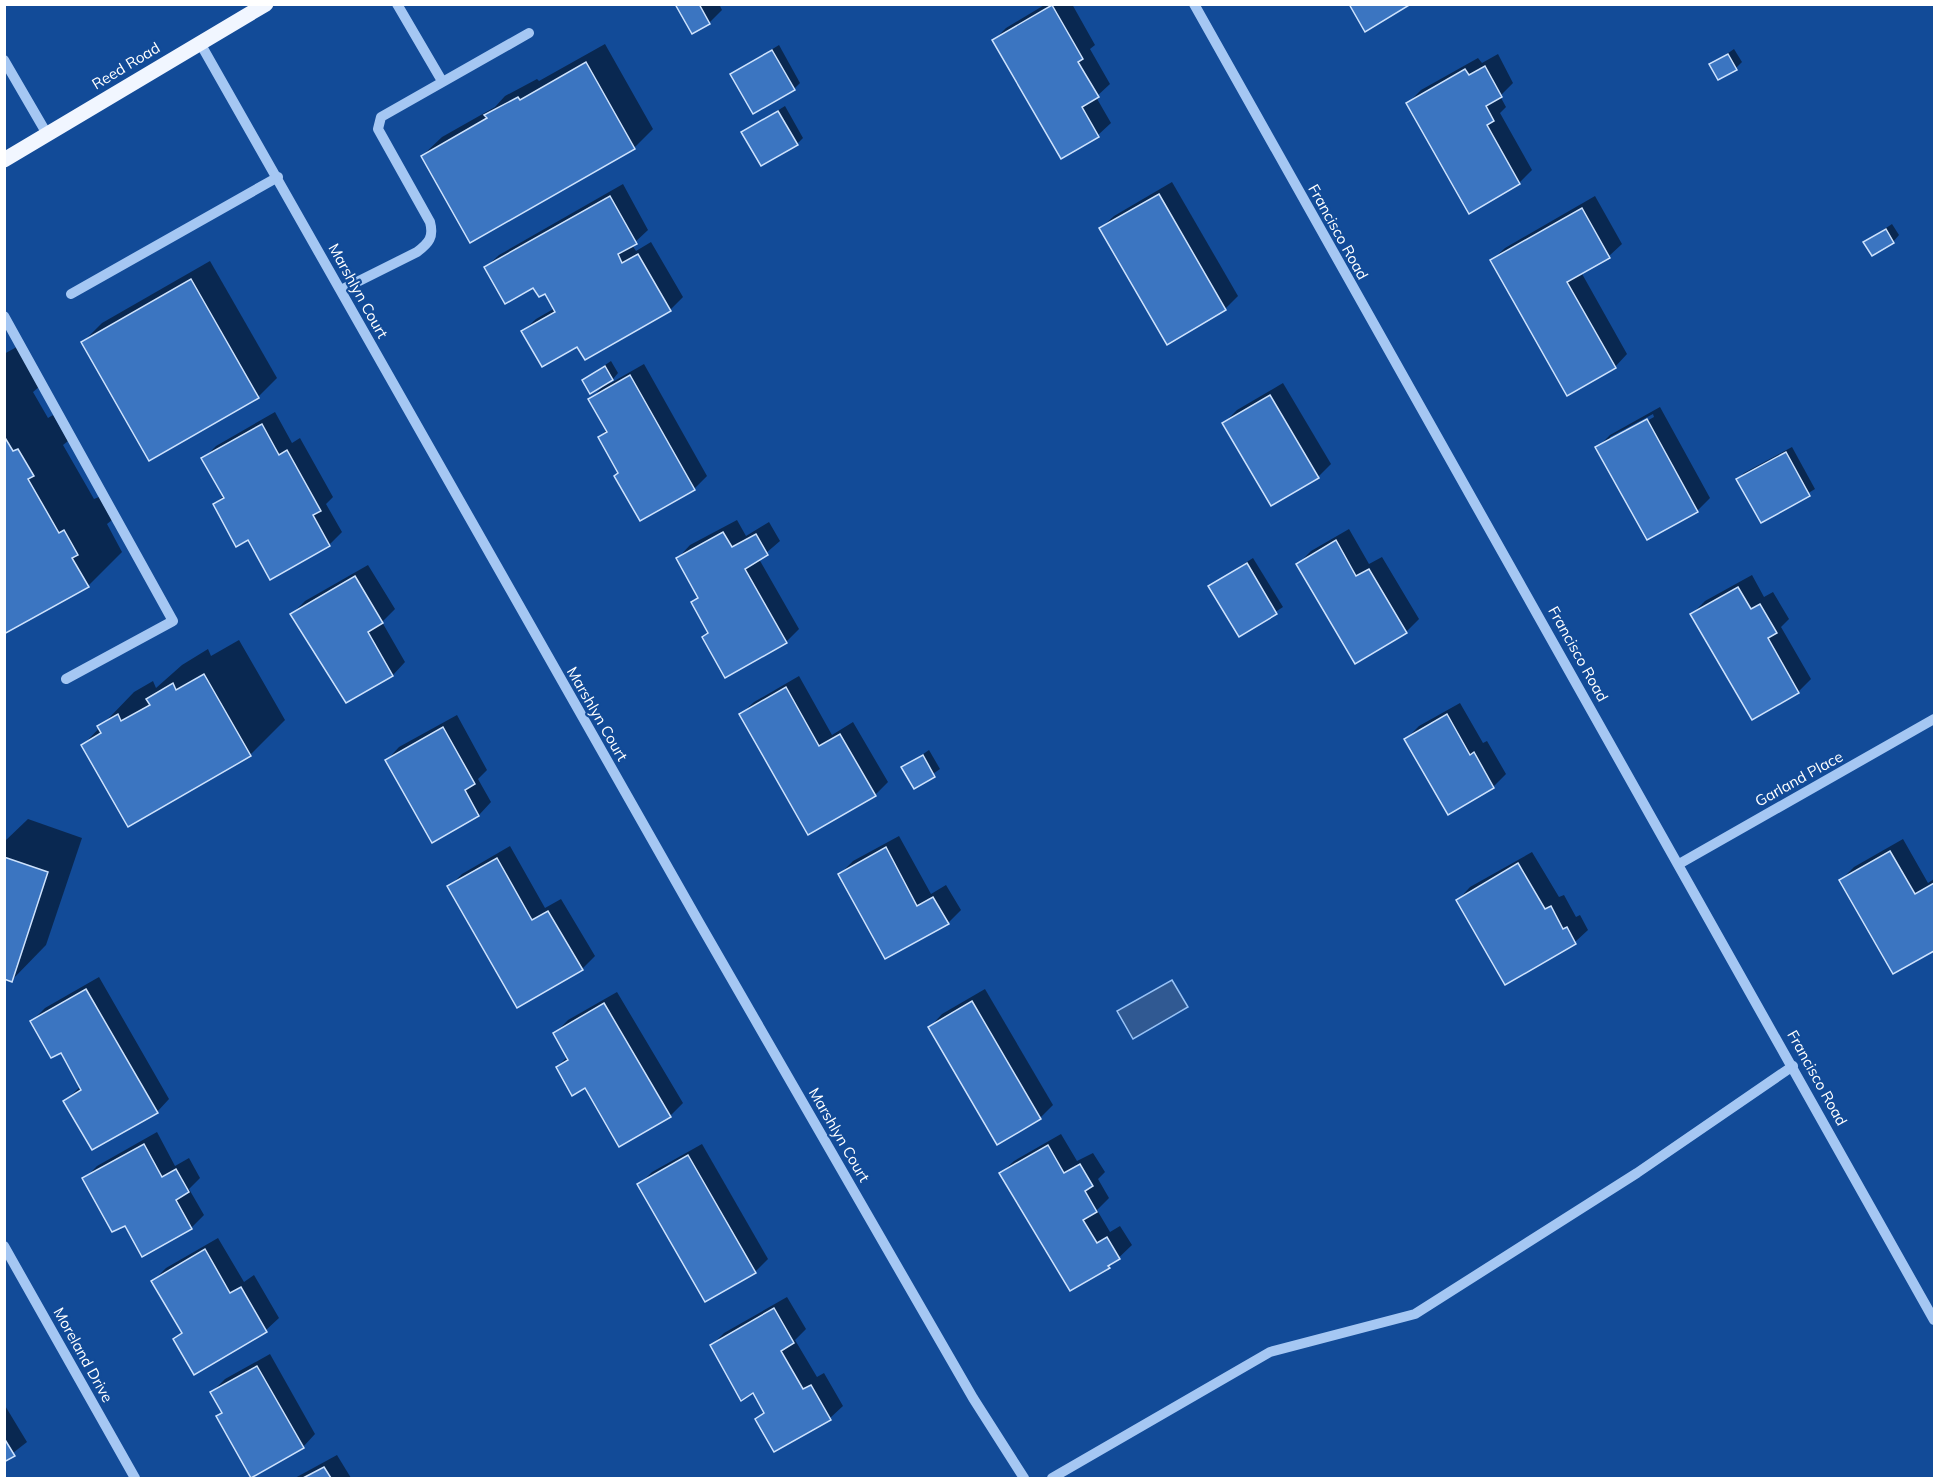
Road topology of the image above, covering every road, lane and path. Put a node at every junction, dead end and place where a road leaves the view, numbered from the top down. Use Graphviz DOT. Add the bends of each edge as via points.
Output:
graph roads {
  1 [pos="266,4"];
  2 [pos="397,4"];
  3 [pos="1194,4"];
  4 [pos="529,33"];
  5 [pos="200,43"];
  6 [pos="4,60"];
  7 [pos="442,81"];
  8 [pos="47,134"];
  9 [pos="4,160"];
  10 [pos="278,177"];
  11 [pos="341,290"];
  12 [pos="71,294"];
  13 [pos="4,316"];
  14 [pos="66,679"];
  15 [pos="1935,719"];
  16 [pos="1679,864"];
  17 [pos="1793,1066"];
  18 [pos="4,1246"];
  19 [pos="1935,1320"];
  20 [pos="135,1479"];
  21 [pos="1024,1479"];
  22 [pos="1052,1479"];
  1 -- 5 [label="main road, Reed Road"];
  2 -- 7 [label="street"];
  3 -- 16 [label="street, Francisco Road"];
  4 -- 7 [label="street"];
  5 -- 8 [label="main road, Reed Road"];
  5 -- 10 [label="street, Marshlyn Court"];
  6 -- 8 [label="street"];
  7 -- 11 [label="street" via="381,117 378,129 433,232 427,244"];
  8 -- 9 [label="main road, Reed Road"];
  10 -- 11 [label="street, Marshlyn Court"];
  10 -- 12 [label="street"];
  11 -- 21 [label="street, Marshlyn Court" via="973,1398"];
  13 -- 14 [label="street" via="173,621"];
  15 -- 16 [label="street, Garland Place"];
  16 -- 17 [label="street, Francisco Road"];
  17 -- 19 [label="street, Francisco Road"];
  17 -- 22 [label="street" via="1637,1173 1415,1314 1270,1352"];
  18 -- 20 [label="street, Moreland Drive"];
}
